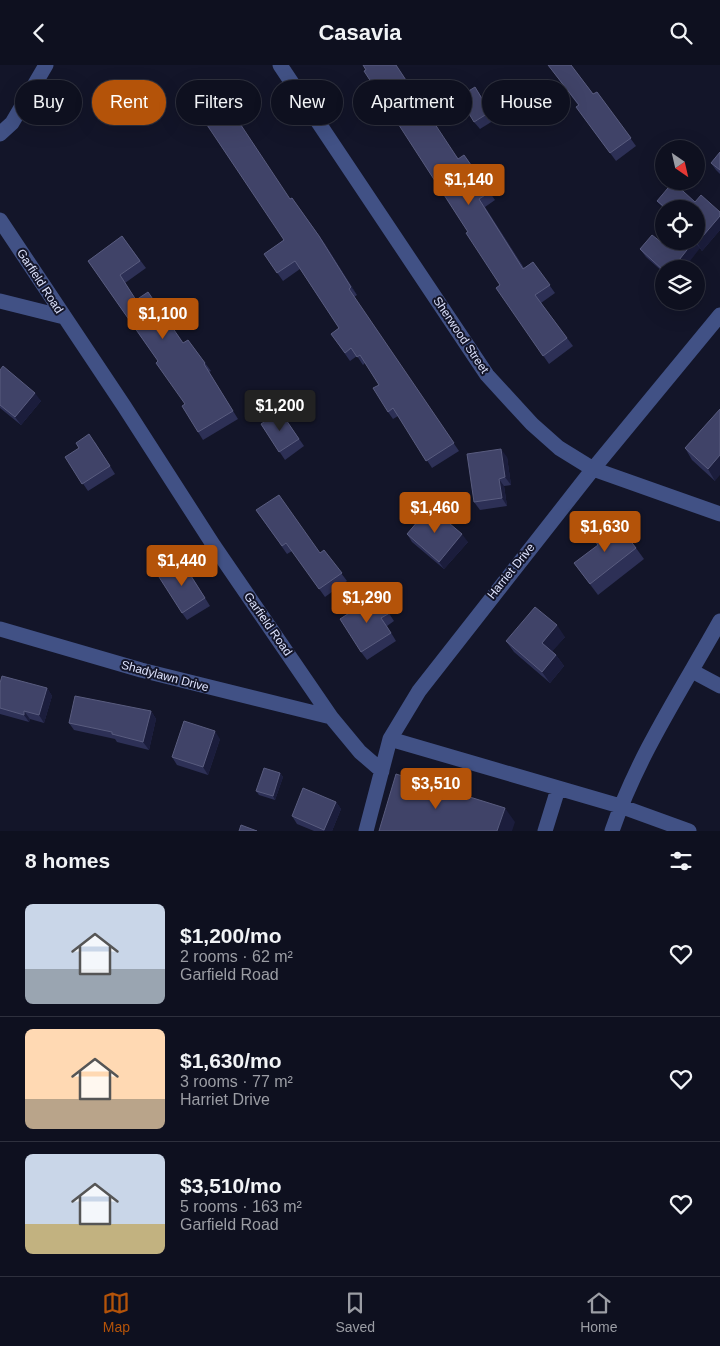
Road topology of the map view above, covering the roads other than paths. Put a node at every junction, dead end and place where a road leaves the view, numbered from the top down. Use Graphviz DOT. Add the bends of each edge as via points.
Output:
graph roads {
  1 [pos="46,65"];
  2 [pos="280,65"];
  3 [pos="0,134"];
  4 [pos="0,220"];
  5 [pos="0,301"];
  6 [pos="720,315"];
  7 [pos="64,317"];
  8 [pos="593,469"];
  9 [pos="720,514"];
  10 [pos="720,621"];
  11 [pos="0,629"];
  12 [pos="692,671"];
  13 [pos="720,686"];
  14 [pos="331,717"];
  15 [pos="390,739"];
  16 [pos="382,771"];
  17 [pos="558,789"];
  18 [pos="620,807"];
  19 [pos="684,830"];
  20 [pos="366,831"];
  21 [pos="545,831"];
  22 [pos="612,831"];
  1 -- 3 [label="street" via="12,123"];
  2 -- 8 [label="street, Sherwood Street" via="487,375 559,448"];
  4 -- 7 [label="street, Garfield Road"];
  5 -- 7 [label="street, Garfield Road"];
  6 -- 8 [label="street, Harriet Drive"];
  7 -- 14 [label="street, Garfield Road" via="214,547"];
  8 -- 9 [label="street, Sherwood Street"];
  8 -- 15 [label="street, Harriet Drive" via="419,691"];
  10 -- 12 [label="street"];
  11 -- 14 [label="street, Shadylawn Drive" via="141,671"];
  12 -- 13 [label="street"];
  12 -- 18 [label="street"];
  14 -- 16 [label="street, Garfield Road" via="360,752"];
  15 -- 16 [label="street, Harriet Drive"];
  15 -- 17 [label="street"];
  16 -- 20 [label="street"];
  17 -- 18 [label="street"];
  17 -- 21 [label="street"];
  18 -- 19 [label="street"];
  18 -- 22 [label="street"];
}
